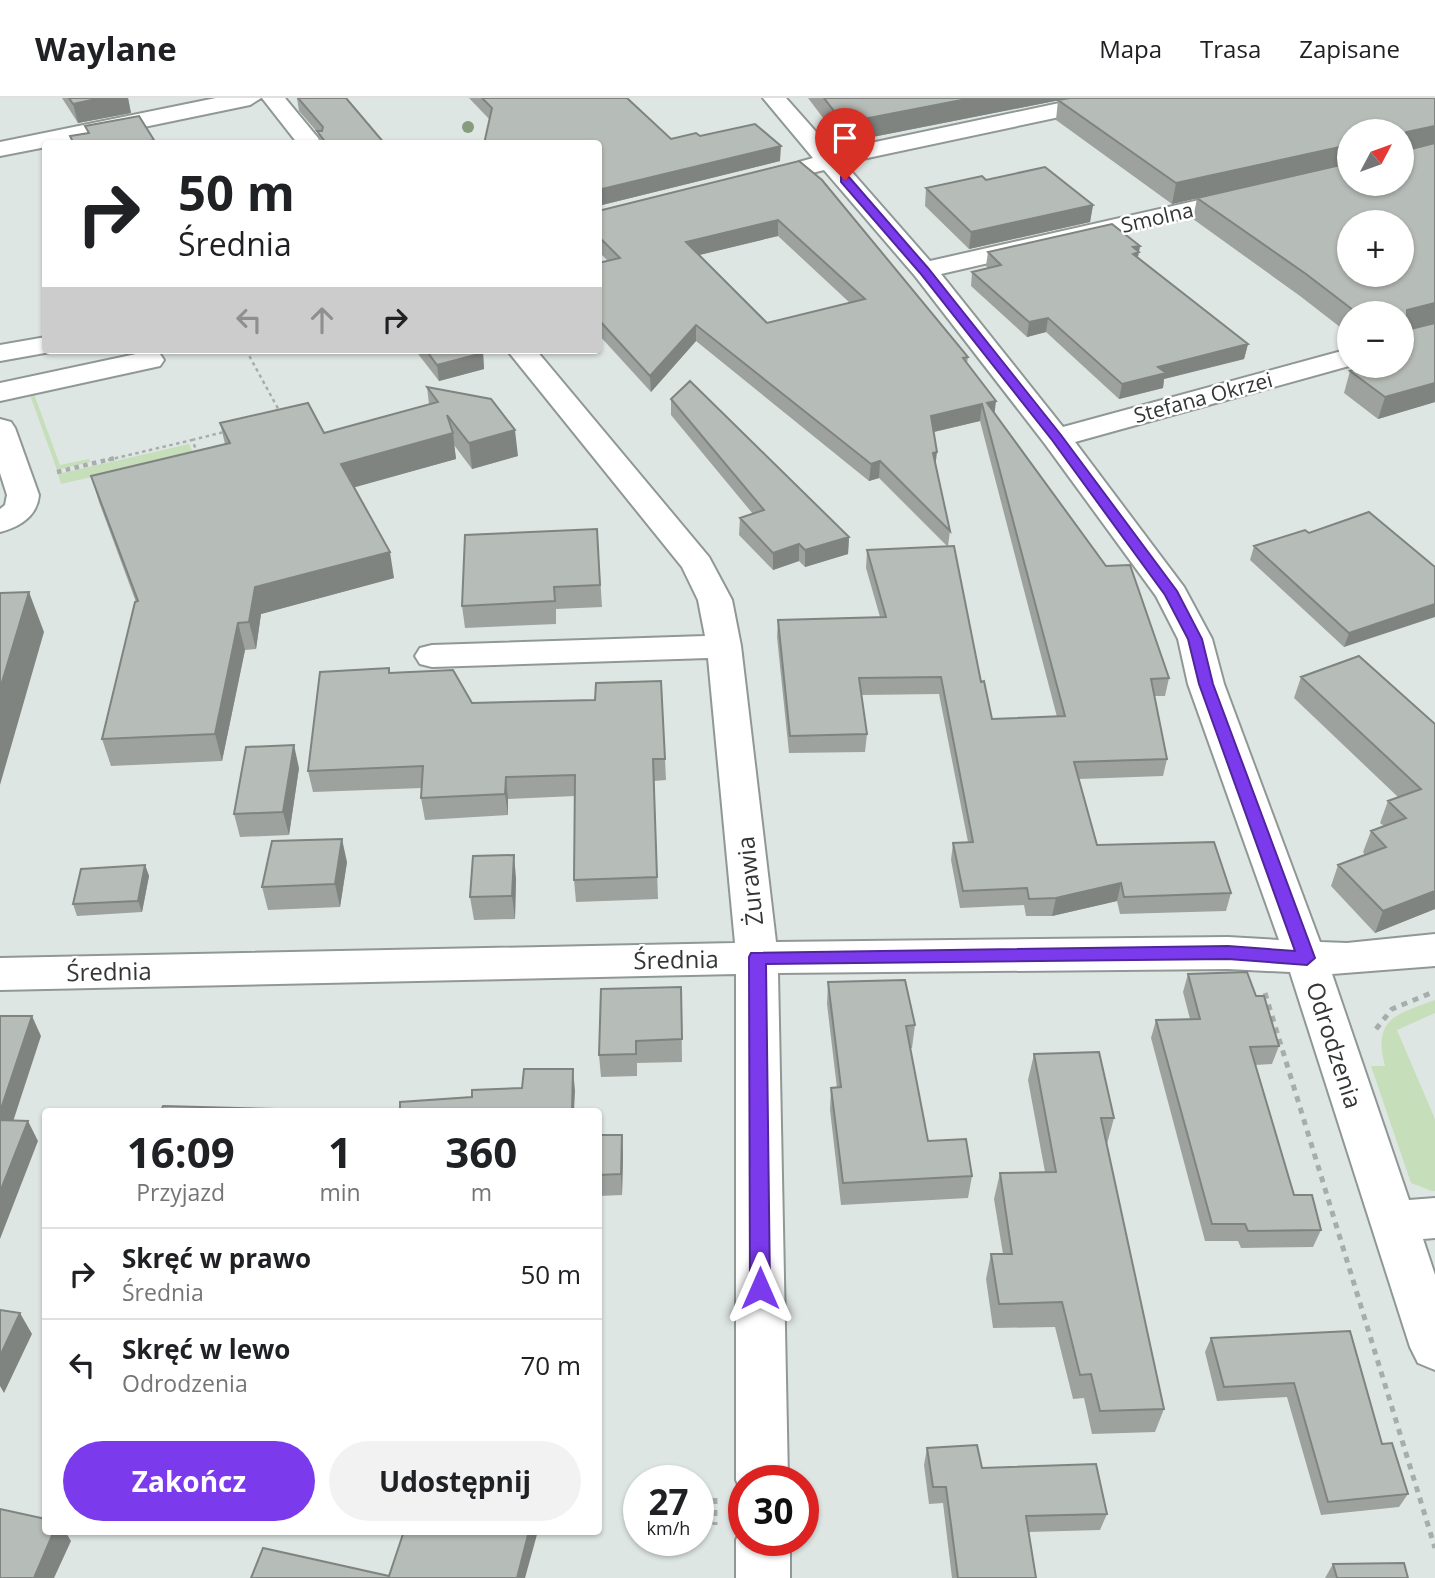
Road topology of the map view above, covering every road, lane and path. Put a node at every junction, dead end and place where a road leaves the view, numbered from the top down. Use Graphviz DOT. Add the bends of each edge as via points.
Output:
graph roads {
  1 [pos="250,98"];
  2 [pos="273,98"];
  3 [pos="775,98"];
  4 [pos="1116,98"];
  5 [pos="42,140"];
  6 [pos="44,140"];
  7 [pos="322,140"];
  8 [pos="0,149"];
  9 [pos="829,161"];
  10 [pos="788,171"];
  11 [pos="1337,176"];
  12 [pos="924,270"];
  13 [pos="42,346"];
  14 [pos="0,353"];
  15 [pos="248,354"];
  16 [pos="524,354"];
  17 [pos="150,360"];
  18 [pos="1337,360"];
  19 [pos="0,392"];
  20 [pos="283,418"];
  21 [pos="0,428"];
  22 [pos="231,431"];
  23 [pos="1056,438"];
  24 [pos="192,440"];
  25 [pos="202,463"];
  26 [pos="18,482"];
  27 [pos="0,522"];
  28 [pos="724,646"];
  29 [pos="432,656"];
  30 [pos="1435,950"];
  31 [pos="1259,953"];
  32 [pos="757,957"];
  33 [pos="1307,958"];
  34 [pos="0,974"];
  35 [pos="1414,1220"];
  36 [pos="1435,1347"];
  37 [pos="762,1465"];
  38 [pos="1435,1548"];
  39 [pos="763,1556"];
  40 [pos="763,1578"];
  1 -- 6 [label="street"];
  2 -- 7 [label="street"];
  3 -- 9 [label="street, Odrodzenia"];
  4 -- 9 [label="street"];
  5 -- 8 [label="street"];
  9 -- 10 [label="street"];
  9 -- 12 [label="street, Odrodzenia"];
  11 -- 12 [label="street, Smolna"];
  12 -- 23 [label="street, Odrodzenia"];
  13 -- 14 [label="street"];
  15 -- 20 [label="path"];
  16 -- 28 [label="street, Żurawia" via="697,564 715,600"];
  17 -- 19 [label="street"];
  18 -- 23 [label="street, Stefana Okrzei"];
  21 -- 26 [label="street"];
  22 -- 24 [label="path"];
  23 -- 33 [label="street, Odrodzenia" via="1172,594 1195,639 1206,684"];
  24 -- 25 [label="path"];
  24 -- 26 [label="path"];
  26 -- 27 [label="street" via="23,505"];
  28 -- 29 [label="street"];
  28 -- 32 [label="street, Żurawia"];
  30 -- 33 [label="street, Średnia" via="1383,957"];
  31 -- 32 [label="street, Średnia"];
  31 -- 33 [label="street, Średnia"];
  31 -- 38 [label="path" via="1262,984"];
  32 -- 34 [label="street, Średnia"];
  32 -- 37 [label="street, Żurawia"];
  33 -- 35 [label="street, Odrodzenia"];
  35 -- 36 [label="street, Odrodzenia"];
  39 -- 40 [label="street"];
}
